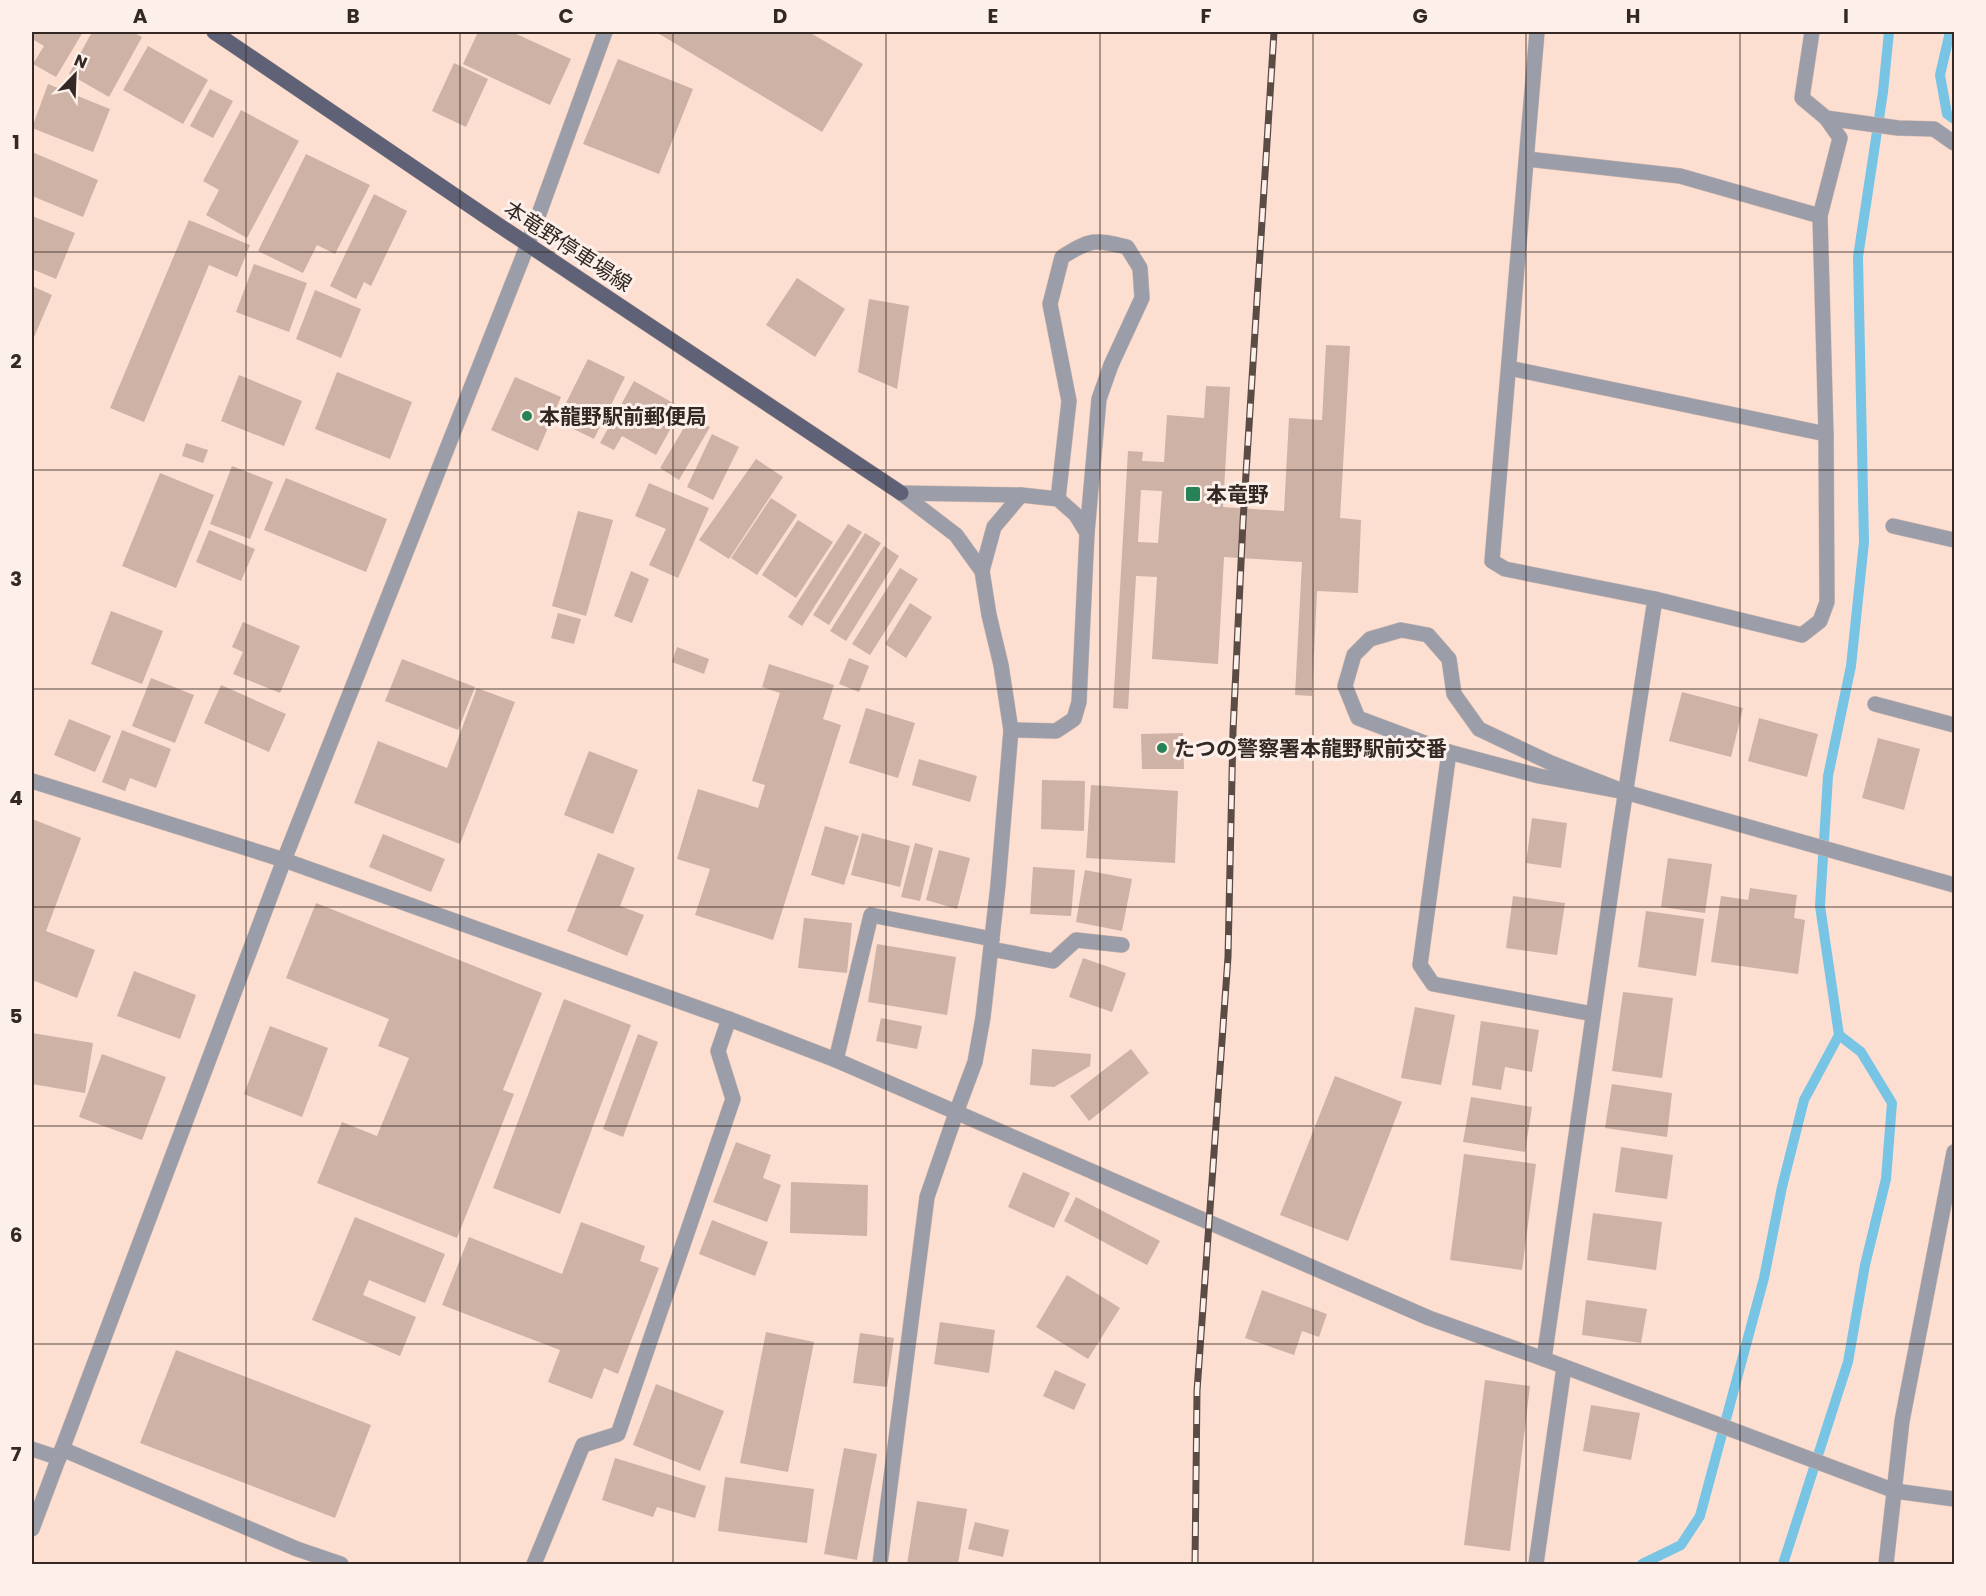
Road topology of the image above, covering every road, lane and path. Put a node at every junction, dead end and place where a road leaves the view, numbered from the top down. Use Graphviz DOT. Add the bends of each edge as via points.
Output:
graph roads {
  1 [pos="214,32"];
  2 [pos="605,32"];
  3 [pos="1537,32"];
  4 [pos="1812,32"];
  5 [pos="1826,118"];
  6 [pos="1954,143"];
  7 [pos="1527,159"];
  8 [pos="1820,216"];
  9 [pos="528,244"];
  10 [pos="1509,368"];
  11 [pos="1826,434"];
  12 [pos="900,494"];
  13 [pos="1021,495"];
  14 [pos="1058,499"];
  15 [pos="1893,526"];
  16 [pos="1087,533"];
  17 [pos="1954,540"];
  18 [pos="982,571"];
  19 [pos="1655,599"];
  20 [pos="1875,704"];
  21 [pos="1954,725"];
  22 [pos="1011,730"];
  23 [pos="1449,752"];
  24 [pos="32,781"];
  25 [pos="1625,792"];
  26 [pos="284,860"];
  27 [pos="1954,885"];
  28 [pos="991,944"];
  29 [pos="1122,945"];
  30 [pos="1593,1014"];
  31 [pos="729,1018"];
  32 [pos="836,1060"];
  33 [pos="956,1113"];
  34 [pos="1954,1152"];
  35 [pos="1544,1359"];
  36 [pos="1564,1367"];
  37 [pos="32,1449"];
  38 [pos="61,1453"];
  39 [pos="1895,1491"];
  40 [pos="1954,1499"];
  41 [pos="32,1529"];
  42 [pos="342,1564"];
  43 [pos="534,1564"];
  44 [pos="880,1564"];
  45 [pos="1536,1564"];
  46 [pos="1886,1564"];
  1 -- 9 [label="main road, 本竜野停車場線"];
  2 -- 9 [label="street"];
  3 -- 7 [label="street"];
  4 -- 5 [label="street" via="1802,98"];
  5 -- 6 [label="street" via="1934,129"];
  5 -- 8 [label="street" via="1840,138"];
  7 -- 8 [label="street" via="1680,176"];
  7 -- 10 [label="street"];
  8 -- 11 [label="street"];
  9 -- 12 [label="main road, 本竜野停車場線"];
  9 -- 26 [label="street"];
  10 -- 11 [label="street"];
  10 -- 19 [label="street" via="1492,561 1505,569"];
  11 -- 19 [label="street" via="1827,602 1820,621 1802,635"];
  12 -- 13 [label="street"];
  12 -- 18 [label="street" via="956,535"];
  13 -- 14 [label="street"];
  13 -- 18 [label="street" via="994,527"];
  14 -- 16 [label="street" via="1076,515"];
  14 -- 16 [label="street" via="1069,401 1050,304 1062,256 1086,242 1106,242 1127,247 1140,268 1142,298 1099,399"];
  15 -- 17 [label="street"];
  16 -- 22 [label="street" via="1079,702 1074,719 1056,731"];
  18 -- 22 [label="street"];
  19 -- 25 [label="street"];
  20 -- 21 [label="street"];
  22 -- 28 [label="street"];
  23 -- 25 [label="street" via="1539,776"];
  23 -- 25 [label="street" via="1358,718 1345,686 1354,655 1370,639 1401,630 1428,635 1449,659 1454,694 1479,729"];
  23 -- 30 [label="street" via="1420,965 1433,984"];
  24 -- 26 [label="street"];
  25 -- 27 [label="street"];
  25 -- 30 [label="street"];
  26 -- 31 [label="street"];
  26 -- 38 [label="street"];
  28 -- 29 [label="street" via="1053,961 1076,940"];
  28 -- 32 [label="street" via="871,915"];
  28 -- 33 [label="street" via="975,1062"];
  30 -- 35 [label="street"];
  31 -- 32 [label="street"];
  31 -- 43 [label="street" via="718,1051 733,1099 618,1434 584,1445"];
  32 -- 33 [label="street"];
  33 -- 35 [label="street" via="1429,1318"];
  33 -- 44 [label="street" via="927,1197"];
  34 -- 39 [label="street" via="1902,1421"];
  35 -- 36 [label="street"];
  36 -- 39 [label="street"];
  36 -- 45 [label="street"];
  37 -- 38 [label="street"];
  38 -- 41 [label="street"];
  38 -- 42 [label="street"];
  39 -- 40 [label="street"];
  39 -- 46 [label="street"];
}
